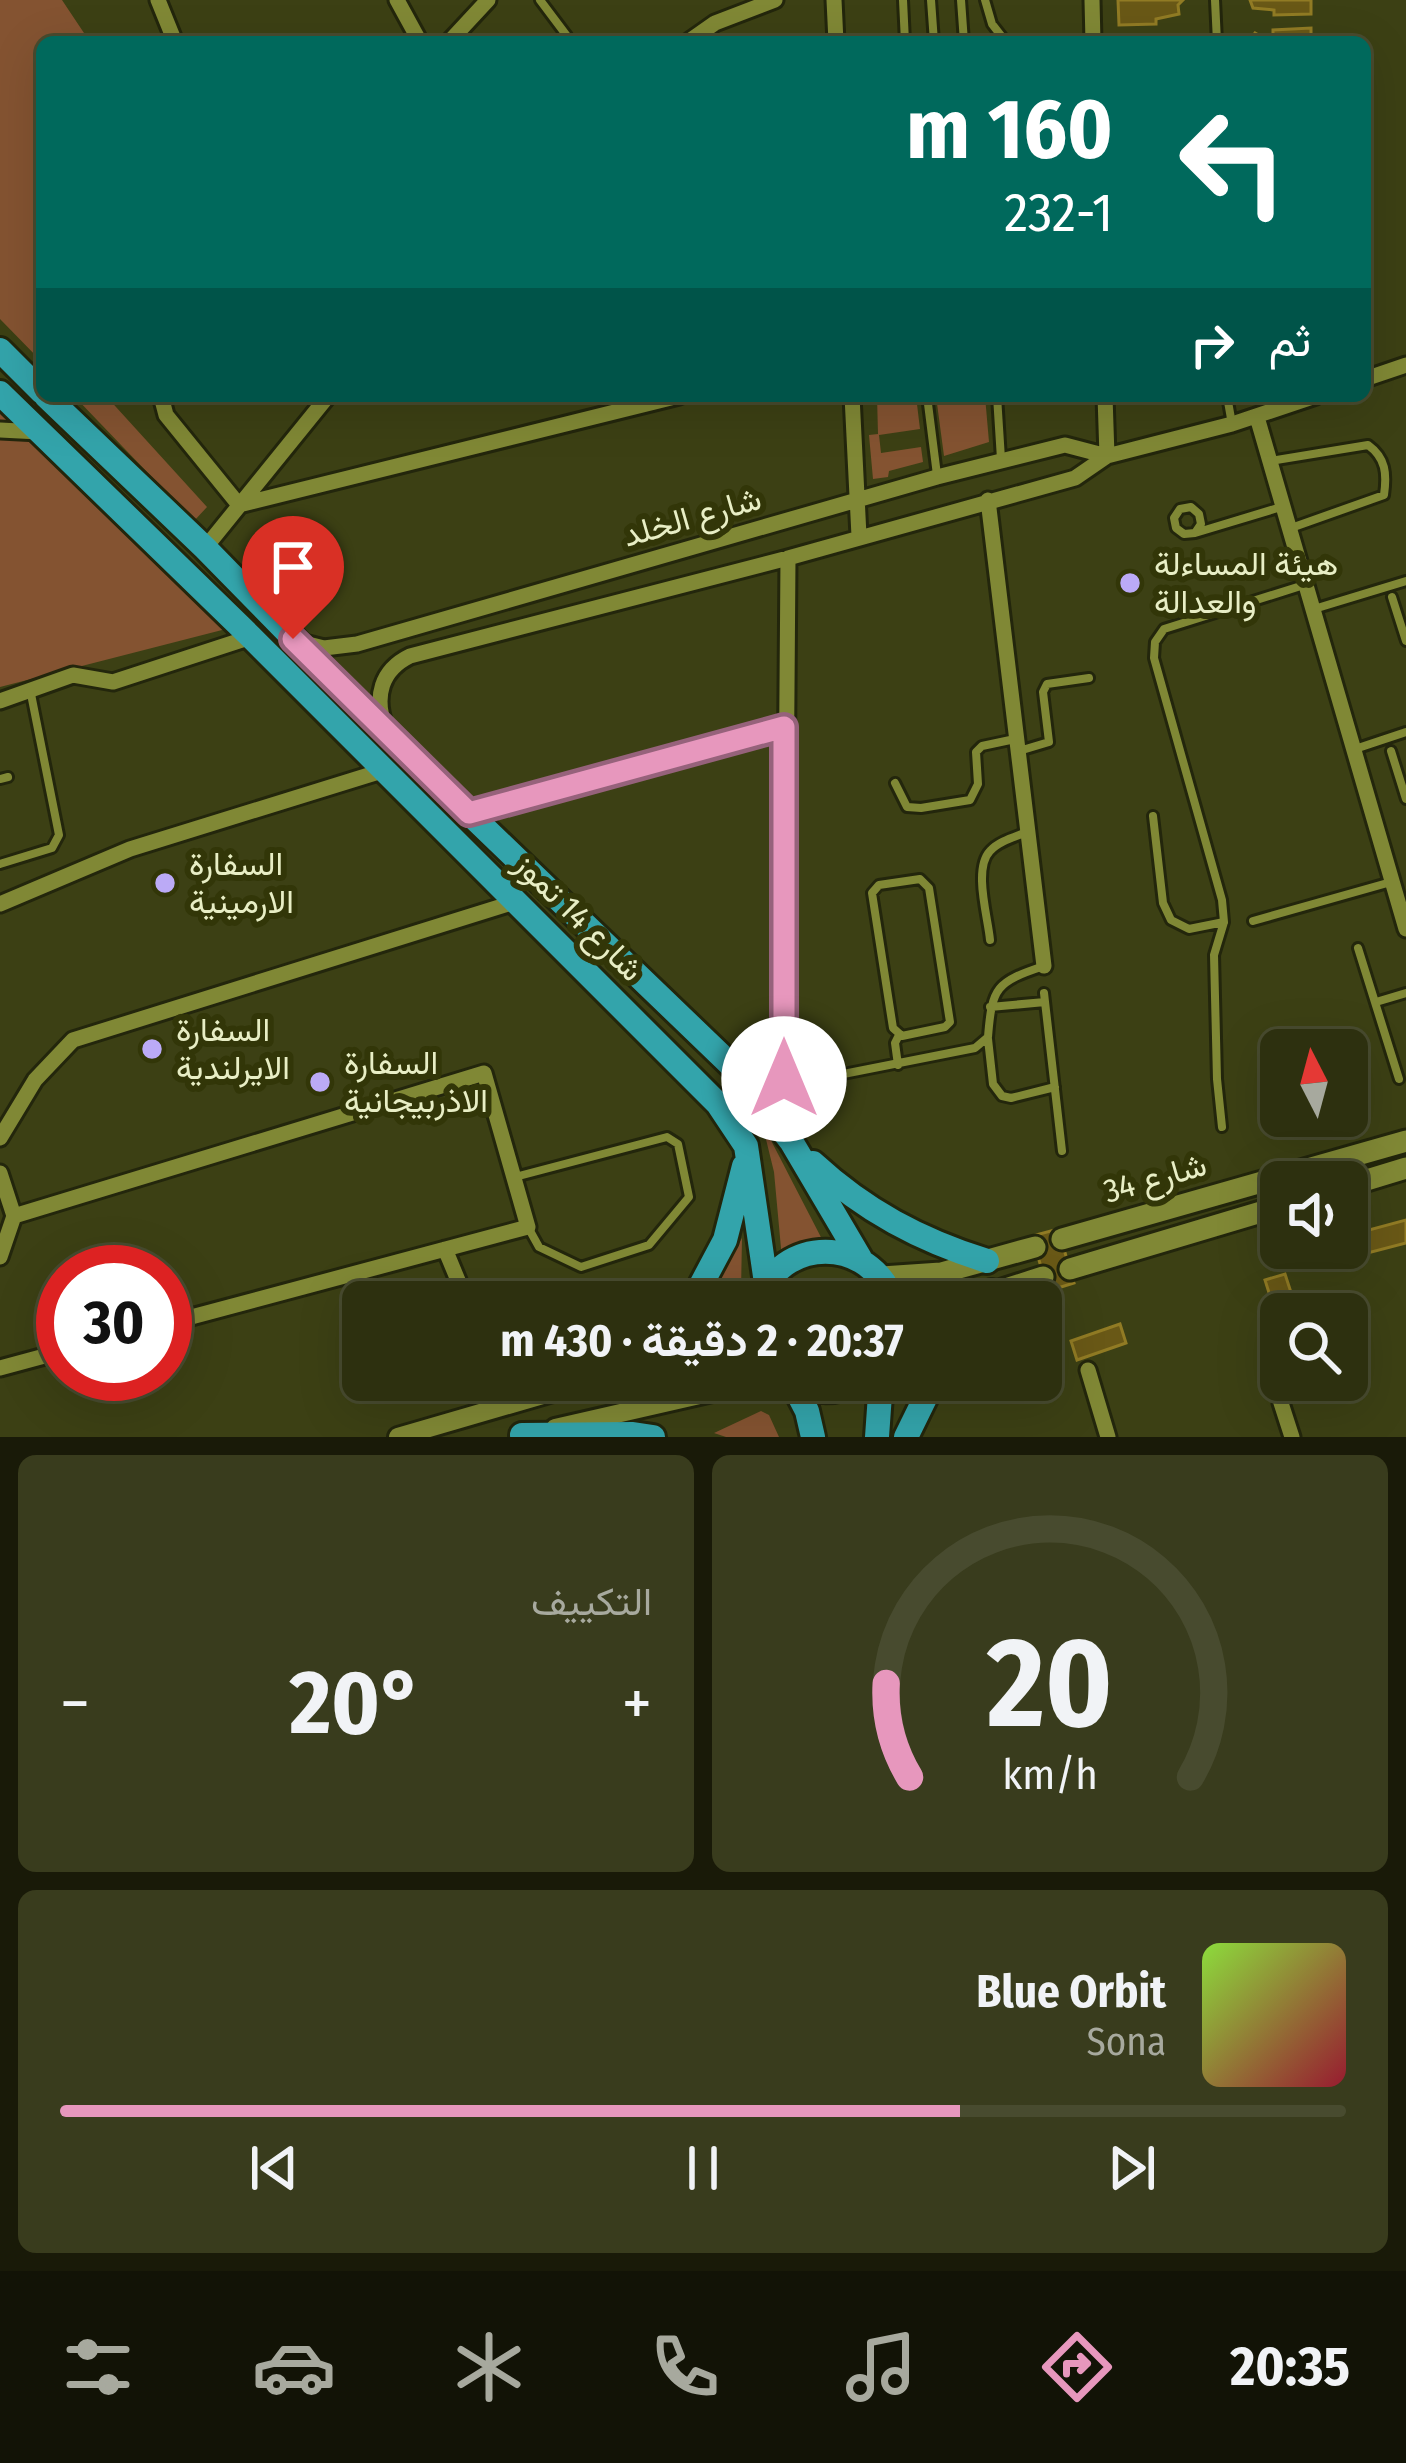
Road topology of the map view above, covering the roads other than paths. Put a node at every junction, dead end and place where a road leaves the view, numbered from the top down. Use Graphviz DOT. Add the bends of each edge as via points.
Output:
graph roads {
  1 [pos="158,0"];
  2 [pos="397,0"];
  3 [pos="488,0"];
  4 [pos="540,0"];
  5 [pos="775,0"];
  6 [pos="833,0"];
  7 [pos="903,0"];
  8 [pos="931,0"];
  9 [pos="961,0"];
  10 [pos="985,0"];
  11 [pos="1092,0"];
  12 [pos="1216,0"];
  13 [pos="173,36"];
  14 [pos="417,36"];
  15 [pos="454,36"];
  16 [pos="567,36"];
  17 [pos="697,36"];
  18 [pos="836,36"];
  19 [pos="905,36"];
  20 [pos="934,36"];
  21 [pos="964,36"];
  22 [pos="1001,36"];
  23 [pos="1093,36"];
  24 [pos="1217,36"];
  25 [pos="0,350"];
  26 [pos="1406,364"];
  27 [pos="1371,377"];
  28 [pos="36,386"];
  29 [pos="0,393"];
  30 [pos="52,402"];
  31 [pos="163,402"];
  32 [pos="323,402"];
  33 [pos="655,402"];
  34 [pos="852,402"];
  35 [pos="928,402"];
  36 [pos="997,402"];
  37 [pos="1106,402"];
  38 [pos="1228,402"];
  39 [pos="1299,402"];
  40 [pos="1257,417"];
  41 [pos="1232,424"];
  42 [pos="0,430"];
  43 [pos="44,434"];
  44 [pos="1108,455"];
  45 [pos="1001,461"];
  46 [pos="1270,461"];
  47 [pos="937,477"];
  48 [pos="988,500"];
  49 [pos="857,502"];
  50 [pos="239,505"];
  51 [pos="1283,507"];
  52 [pos="1289,529"];
  53 [pos="1195,533"];
  54 [pos="859,536"];
  55 [pos="205,548"];
  56 [pos="788,558"];
  57 [pos="1406,580"];
  58 [pos="1305,584"];
  59 [pos="1392,597"];
  60 [pos="1313,610"];
  61 [pos="251,637"];
  62 [pos="293,639"];
  63 [pos="1406,641"];
  64 [pos="1089,678"];
  65 [pos="30,689"];
  66 [pos="0,700"];
  67 [pos="784,727"];
  68 [pos="1406,732"];
  69 [pos="393,740"];
  70 [pos="1017,745"];
  71 [pos="1353,749"];
  72 [pos="1391,751"];
  73 [pos="385,770"];
  74 [pos="896,783"];
  75 [pos="1406,799"];
  76 [pos="469,813"];
  77 [pos="1154,817"];
  78 [pos="1028,832"];
  79 [pos="0,864"];
  80 [pos="1396,873"];
  81 [pos="518,902"];
  82 [pos="0,904"];
  83 [pos="1253,921"];
  84 [pos="1224,922"];
  85 [pos="1406,929"];
  86 [pos="990,940"];
  87 [pos="1358,948"];
  88 [pos="1044,967"];
  89 [pos="1406,993"];
  90 [pos="1376,1002"];
  91 [pos="990,1007"];
  92 [pos="898,1035"];
  93 [pos="988,1037"];
  94 [pos="898,1064"];
  95 [pos="784,1079"];
  96 [pos="1400,1079"];
  97 [pos="1055,1087"];
  98 [pos="1222,1127"];
  99 [pos="0,1138"];
  100 [pos="791,1141"];
  101 [pos="1406,1141"];
  102 [pos="746,1146"];
  103 [pos="1062,1151"];
  104 [pos="1406,1168"];
  105 [pos="0,1173"];
  106 [pos="514,1177"];
  107 [pos="1368,1180"];
  108 [pos="1260,1212"];
  109 [pos="14,1216"];
  110 [pos="528,1227"];
  111 [pos="1061,1239"];
  112 [pos="1035,1247"];
  113 [pos="445,1249"];
  114 [pos="0,1257"];
  115 [pos="860,1258"];
  116 [pos="987,1261"];
  117 [pos="1070,1269"];
  118 [pos="882,1276"];
  119 [pos="1043,1277"];
  120 [pos="458,1281"];
  121 [pos="703,1281"];
  122 [pos="760,1281"];
  123 [pos="769,1281"];
  124 [pos="884,1281"];
  125 [pos="1032,1281"];
  126 [pos="192,1317"];
  127 [pos="36,1358"];
  128 [pos="0,1368"];
  129 [pos="1088,1370"];
  130 [pos="510,1401"];
  131 [pos="528,1401"];
  132 [pos="673,1401"];
  133 [pos="801,1401"];
  134 [pos="880,1401"];
  135 [pos="924,1401"];
  136 [pos="1281,1403"];
  137 [pos="512,1406"];
  138 [pos="519,1436"];
  139 [pos="398,1437"];
  140 [pos="653,1437"];
  141 [pos="814,1437"];
  142 [pos="877,1437"];
  143 [pos="906,1437"];
  144 [pos="1108,1437"];
  145 [pos="1292,1437"];
  1 -- 13 [label="street"];
  2 -- 14 [label="street"];
  3 -- 15 [label="street"];
  4 -- 16 [label="lane"];
  5 -- 17 [label="street"];
  6 -- 18 [label="street"];
  7 -- 19 [label="lane"];
  8 -- 20 [label="lane"];
  9 -- 21 [label="lane"];
  10 -- 22 [label="lane"];
  11 -- 23 [label="street"];
  12 -- 24 [label="lane"];
  25 -- 28 [label="main road, شارع 14 تموز"];
  26 -- 27 [label="street"];
  29 -- 43 [label="main road, شارع 14 تموز"];
  30 -- 55 [label="main road, شارع 14 تموز"];
  31 -- 50 [label="street"];
  32 -- 50 [label="street"];
  33 -- 50 [label="street"];
  34 -- 49 [label="street"];
  35 -- 47 [label="lane"];
  36 -- 45 [label="lane"];
  37 -- 44 [label="street"];
  38 -- 41 [label="lane"];
  39 -- 40 [label="street, شارع الخلد"];
  40 -- 41 [label="street, شارع الخلد"];
  40 -- 46 [label="street"];
  41 -- 44 [label="street, شارع الخلد"];
  42 -- 43 [label="street"];
  43 -- 61 [label="main road, شارع 14 تموز"];
  44 -- 45 [label="street, شارع الخلد" via="1065,446"];
  44 -- 48 [label="street, شارع الخلد" via="1075,478"];
  45 -- 47 [label="street, شارع الخلد"];
  46 -- 51 [label="street"];
  46 -- 52 [label="lane" via="1368,445 1387,475 1384,495"];
  47 -- 49 [label="street, شارع الخلد"];
  48 -- 54 [label="street, شارع الخلد"];
  48 -- 70 [label="street"];
  49 -- 54 [label="street"];
  49 -- 62 [label="street, شارع الخلد" via="357,644 324,648"];
  50 -- 55 [label="street"];
  51 -- 52 [label="street"];
  51 -- 53 [label="lane"];
  52 -- 58 [label="street"];
  54 -- 56 [label="street, شارع الخلد"];
  55 -- 62 [label="main road, شارع 14 تموز"];
  56 -- 67 [label="street"];
  56 -- 69 [label="street, شارع الخلد" via="410,656 390,669 381,688 381,716"];
  57 -- 60 [label="lane"];
  58 -- 60 [label="street"];
  58 -- 84 [label="lane" via="1164,629 1155,642"];
  59 -- 63 [label="lane"];
  60 -- 71 [label="street"];
  61 -- 65 [label="street" via="112,682 73,675"];
  61 -- 73 [label="main road, شارع 14 تموز"];
  62 -- 69 [label="main road, شارع 14 تموز"];
  64 -- 70 [label="lane" via="1047,684 1049,742"];
  65 -- 66 [label="street"];
  65 -- 79 [label="lane" via="59,835 52,848"];
  67 -- 76 [label="street"];
  67 -- 95 [label="street"];
  68 -- 71 [label="lane"];
  69 -- 76 [label="main road, شارع 14 تموز"];
  70 -- 74 [label="lane" via="976,752 970,800 907,807"];
  70 -- 78 [label="street"];
  71 -- 80 [label="street"];
  72 -- 75 [label="lane"];
  73 -- 81 [label="main road, شارع 14 تموز"];
  73 -- 82 [label="street" via="130,849"];
  76 -- 100 [label="main road, شارع 14 تموز" via="733,1067"];
  77 -- 84 [label="lane" via="1171,920 1189,928"];
  78 -- 86 [label="lane" via="986,854"];
  78 -- 88 [label="street"];
  80 -- 83 [label="lane"];
  80 -- 85 [label="street"];
  81 -- 99 [label="street" via="73,1040 35,1080"];
  81 -- 102 [label="main road, شارع 14 تموز" via="718,1103"];
  84 -- 98 [label="lane" via="1214,955"];
  87 -- 90 [label="lane"];
  88 -- 91 [label="lane" via="1004,981"];
  89 -- 90 [label="lane"];
  90 -- 96 [label="lane"];
  91 -- 93 [label="lane"];
  91 -- 97 [label="lane" via="1045,998"];
  92 -- 92 [label="lane" via="872,892 920,879 929,888 950,1022"];
  92 -- 94 [label="lane"];
  93 -- 94 [label="lane" via="975,1048"];
  93 -- 97 [label="lane" via="1002,1096"];
  94 -- 95 [label="lane"];
  97 -- 103 [label="lane"];
  100 -- 115 [label="main road, شارع 14 تموز"];
  100 -- 116 [label="main road" via="877,1214"];
  101 -- 111 [label="main road, شارع 34"];
  102 -- 121 [label="main road" via="724,1240"];
  102 -- 122 [label="main road, شارع 14 تموز"];
  104 -- 107 [label="main road"];
  105 -- 109 [label="street"];
  106 -- 109 [label="street" via="484,1072"];
  106 -- 110 [label="street"];
  106 -- 110 [label="lane" via="653,1139 678,1144 689,1197 649,1245 580,1268 539,1247"];
  108 -- 117 [label="main road, شارع 34"];
  109 -- 114 [label="street"];
  110 -- 113 [label="street"];
  112 -- 116 [label="main road"];
  113 -- 120 [label="street"];
  113 -- 126 [label="street"];
  115 -- 118 [label="main road"];
  115 -- 123 [label="main road" via="830,1250 800,1255"];
  116 -- 118 [label="main road"];
  118 -- 124 [label="main road"];
  119 -- 125 [label="main road"];
  127 -- 128 [label="street"];
  129 -- 144 [label="street"];
  130 -- 137 [label="street"];
  131 -- 137 [label="street"];
  132 -- 138 [label="street"];
  133 -- 141 [label="main road"];
  134 -- 142 [label="main road"];
  135 -- 143 [label="main road"];
  136 -- 145 [label="street"];
  137 -- 139 [label="street"];
  138 -- 140 [label="main road"];
}
